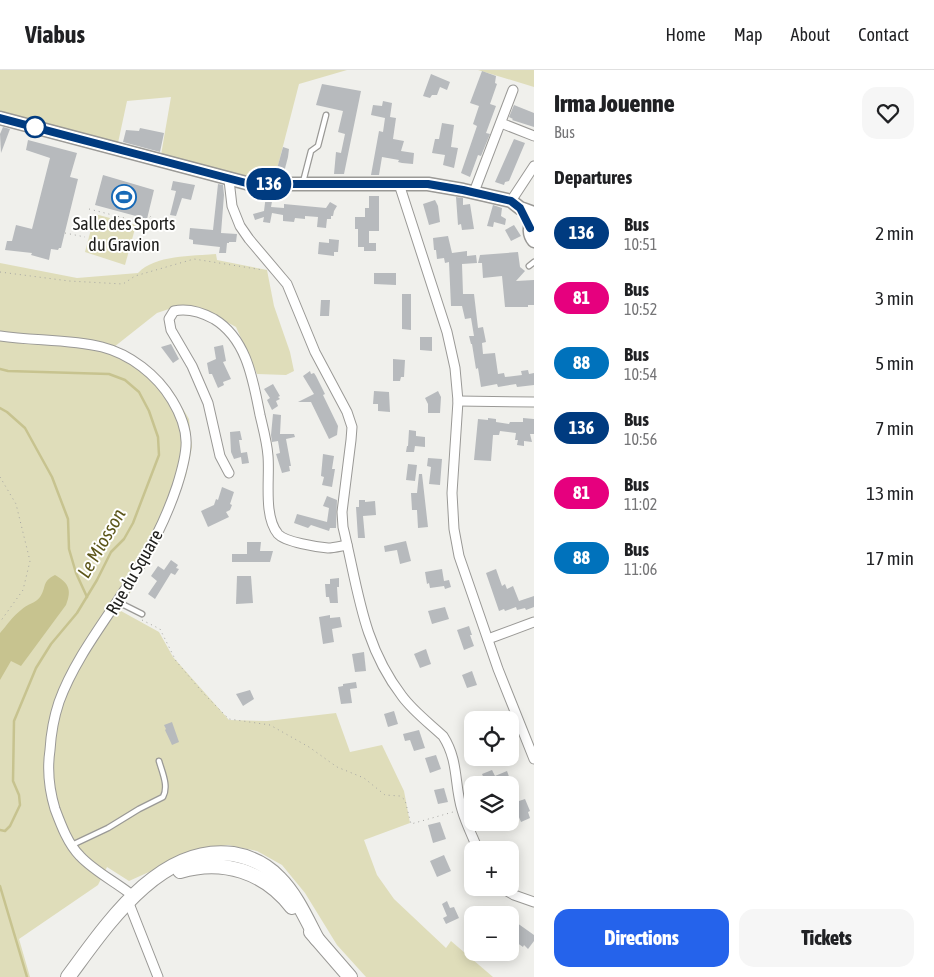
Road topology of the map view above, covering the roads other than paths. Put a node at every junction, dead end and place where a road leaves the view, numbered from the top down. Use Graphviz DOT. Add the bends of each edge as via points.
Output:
graph roads {
  1 [pos="513,90"];
  2 [pos="326,115"];
  3 [pos="0,118"];
  4 [pos="501,123"];
  5 [pos="534,136"];
  6 [pos="534,166"];
  7 [pos="230,180"];
  8 [pos="302,184"];
  9 [pos="399,184"];
  10 [pos="474,192"];
  11 [pos="515,205"];
  12 [pos="534,213"];
  13 [pos="532,224"];
  14 [pos="534,241"];
  15 [pos="0,336"];
  16 [pos="458,401"];
  17 [pos="534,402"];
  18 [pos="230,473"];
  19 [pos="347,545"];
  20 [pos="118,602"];
  21 [pos="142,614"];
  22 [pos="534,622"];
  23 [pos="488,639"];
  24 [pos="534,759"];
  25 [pos="159,761"];
  26 [pos="474,841"];
  27 [pos="72,845"];
  28 [pos="517,896"];
  29 [pos="130,899"];
  30 [pos="534,902"];
  31 [pos="68,977"];
  32 [pos="158,977"];
  33 [pos="350,977"];
  1 -- 4 [label="street"];
  2 -- 8 [label="lane" via="318,146 311,151"];
  3 -- 7 [label="street"];
  4 -- 5 [label="street"];
  4 -- 10 [label="street"];
  6 -- 11 [label="street"];
  7 -- 8 [label="street" via="250,184"];
  7 -- 19 [label="street" via="232,206 240,226 287,284 311,344 352,427 342,512"];
  8 -- 9 [label="street"];
  9 -- 10 [label="street" via="428,184"];
  9 -- 16 [label="street" via="447,332"];
  10 -- 11 [label="street"];
  11 -- 12 [label="street"];
  11 -- 13 [label="street"];
  13 -- 14 [label="street" via="530,235"];
  15 -- 20 [label="street, Rue du Square" via="103,347 128,358 158,380 180,412 188,448 180,478 163,522"];
  16 -- 17 [label="street"];
  16 -- 23 [label="street" via="452,494 454,529 466,580"];
  18 -- 19 [label="street" via="220,456 208,403 172,330 169,319 174,311 186,309 207,315 225,326 241,348 253,380 268,454 269,511 279,535 288,540 328,548"];
  19 -- 26 [label="street" via="370,642 403,698 448,744 453,754 462,810"];
  20 -- 21 [label="lane"];
  20 -- 27 [label="street, Rue du Square" via="72,674 51,732 49,786 58,817"];
  22 -- 23 [label="street"];
  23 -- 24 [label="street"];
  25 -- 27 [label="lane" via="165,785 163,797"];
  27 -- 29 [label="street, Rue du Square" via="78,855 128,892"];
  28 -- 30 [label="street"];
  29 -- 31 [label="main road"];
  29 -- 32 [label="street"];
  29 -- 33 [label="main road" via="174,866 200,856 225,853 249,858 270,870 287,886 318,939"];
}
